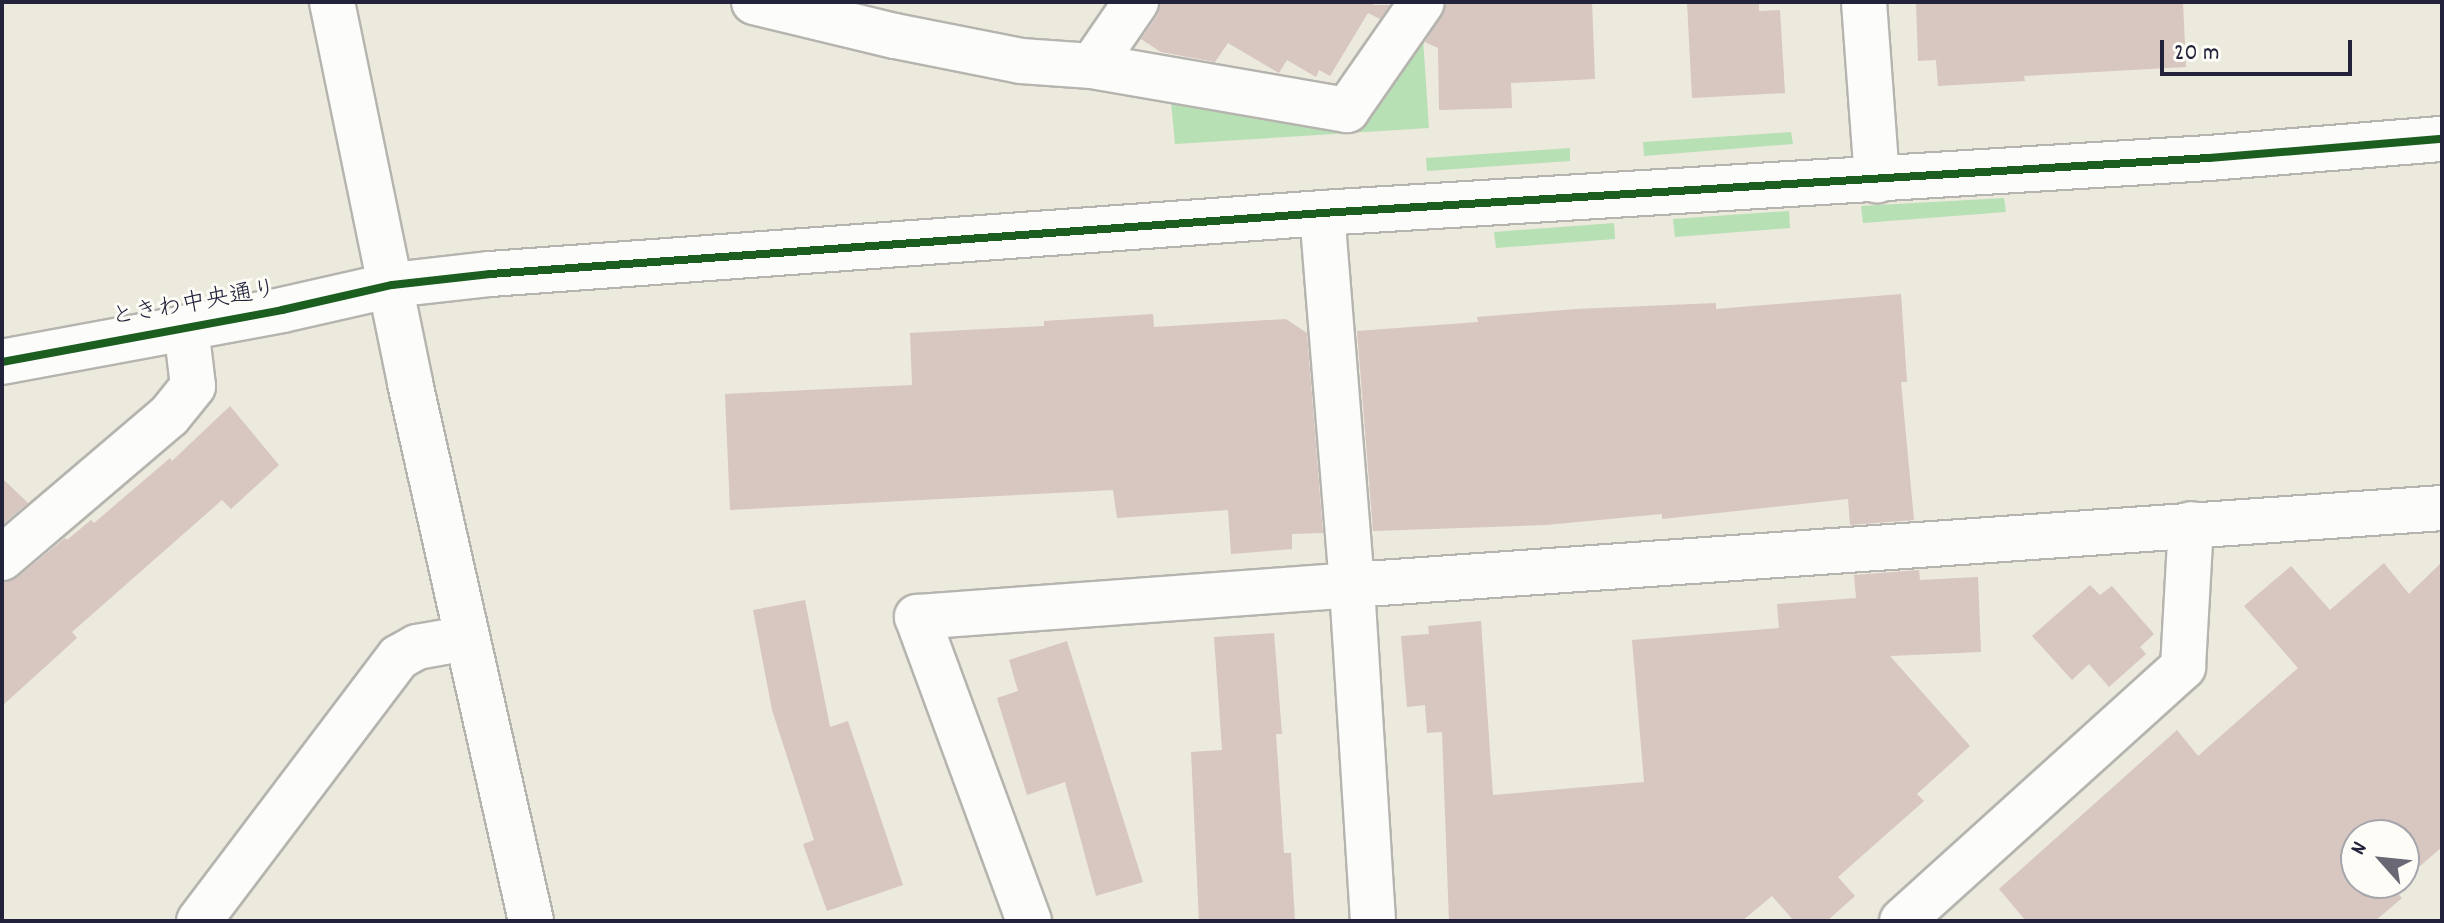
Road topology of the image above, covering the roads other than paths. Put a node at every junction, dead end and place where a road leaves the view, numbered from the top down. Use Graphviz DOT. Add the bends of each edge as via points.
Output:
graph roads {
  1 [pos="332,2"];
  2 [pos="754,2"];
  3 [pos="1136,2"];
  4 [pos="1422,2"];
  5 [pos="1864,2"];
  6 [pos="821,9"];
  7 [pos="1092,66"];
  8 [pos="2442,139"];
  9 [pos="1877,181"];
  10 [pos="1322,213"];
  11 [pos="392,285"];
  12 [pos="186,327"];
  13 [pos="2,362"];
  14 [pos="2442,508"];
  15 [pos="2191,524"];
  16 [pos="2,558"];
  17 [pos="1352,585"];
  18 [pos="467,638"];
  19 [pos="199,921"];
  20 [pos="531,921"];
  21 [pos="1029,921"];
  22 [pos="1373,921"];
  23 [pos="1902,921"];
  1 -- 11 [label="street"];
  2 -- 6 [label="street"];
  3 -- 7 [label="street"];
  4 -- 7 [label="street" via="1347,110"];
  5 -- 9 [label="street"];
  6 -- 7 [label="street" via="1021,61"];
  8 -- 9 [label="street, ときわ中央通り"];
  9 -- 10 [label="street, ときわ中央通り"];
  10 -- 11 [label="street, ときわ中央通り"];
  10 -- 17 [label="street"];
  11 -- 12 [label="street, ときわ中央通り"];
  11 -- 18 [label="street"];
  12 -- 13 [label="street, ときわ中央通り"];
  12 -- 16 [label="street" via="193,386 169,416"];
  14 -- 15 [label="street"];
  15 -- 17 [label="street"];
  15 -- 23 [label="street" via="2183,667"];
  17 -- 21 [label="street" via="917,617"];
  17 -- 22 [label="street"];
  18 -- 19 [label="street" via="417,647 399,657"];
  18 -- 20 [label="street"];
}
